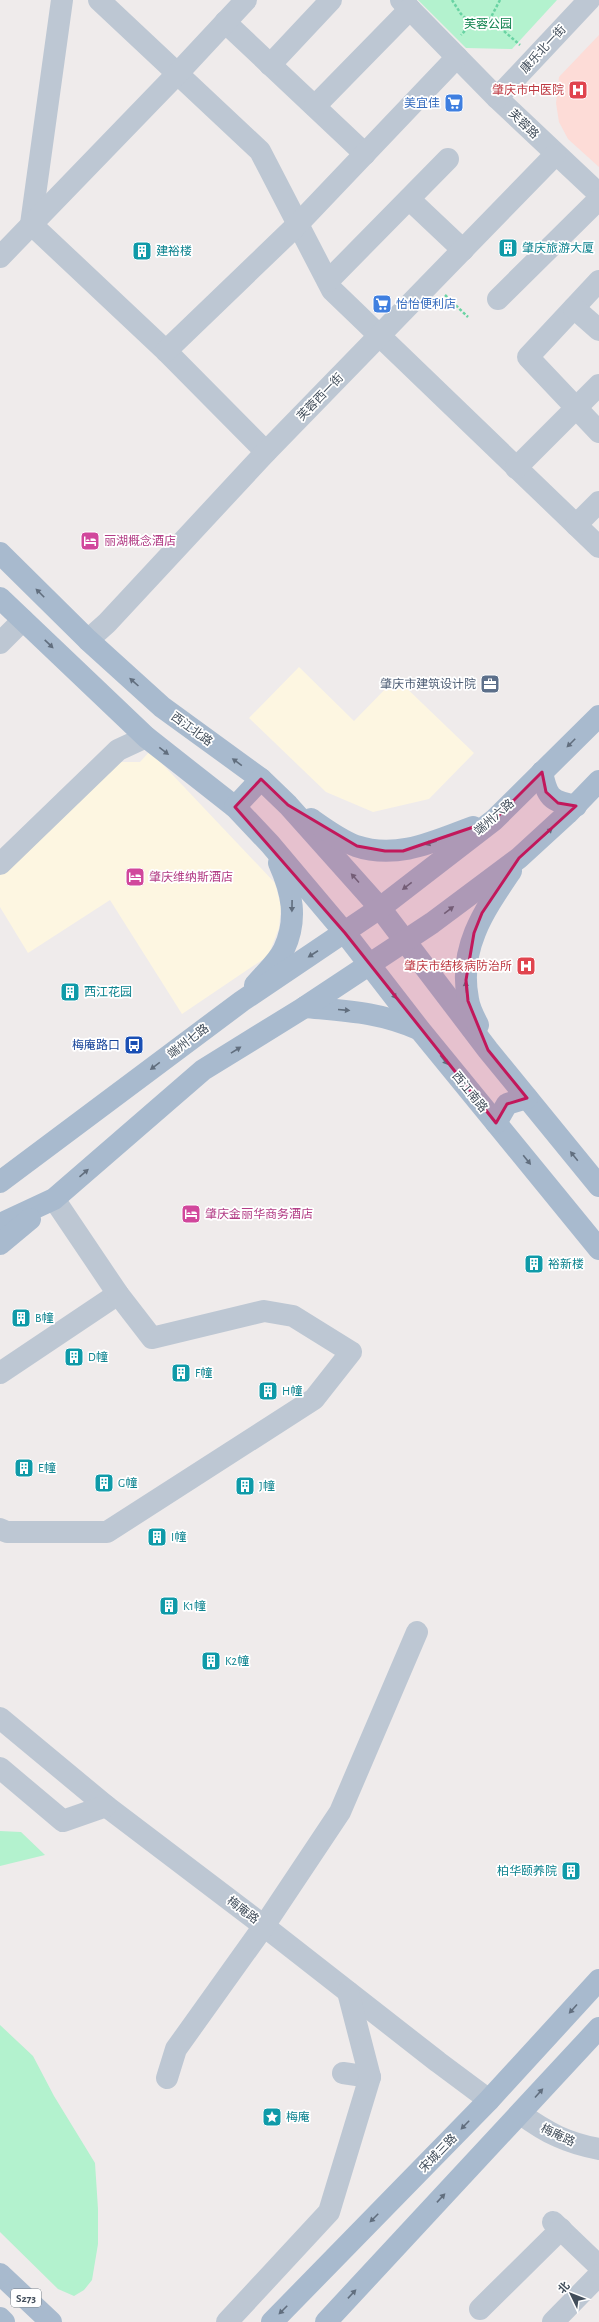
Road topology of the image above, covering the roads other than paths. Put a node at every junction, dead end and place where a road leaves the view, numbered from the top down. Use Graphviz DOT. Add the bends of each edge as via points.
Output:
graph roads {
  1 [pos="62,0"];
  2 [pos="99,0"];
  3 [pos="246,0"];
  4 [pos="331,0"];
  5 [pos="589,0"];
  6 [pos="405,5"];
  7 [pos="225,22"];
  8 [pos="452,53"];
  9 [pos="270,65"];
  10 [pos="178,73"];
  11 [pos="497,98"];
  12 [pos="315,106"];
  13 [pos="365,154"];
  14 [pos="555,156"];
  15 [pos="448,159"];
  16 [pos="599,194"];
  17 [pos="599,198"];
  18 [pos="409,199"];
  19 [pos="31,224"];
  20 [pos="298,224"];
  21 [pos="463,250"];
  22 [pos="0,257"];
  23 [pos="328,281"];
  24 [pos="599,282"];
  25 [pos="498,299"];
  26 [pos="574,308"];
  27 [pos="599,330"];
  28 [pos="379,337"];
  29 [pos="166,351"];
  30 [pos="599,385"];
  31 [pos="577,408"];
  32 [pos="599,432"];
  33 [pos="266,452"];
  34 [pos="516,468"];
  35 [pos="599,502"];
  36 [pos="576,525"];
  37 [pos="599,547"];
  38 [pos="0,554"];
  39 [pos="0,598"];
  40 [pos="23,620"];
  41 [pos="88,640"];
  42 [pos="0,643"];
  43 [pos="599,716"];
  44 [pos="146,737"];
  45 [pos="542,772"];
  46 [pos="261,780"];
  47 [pos="599,781"];
  48 [pos="288,805"];
  49 [pos="576,806"];
  50 [pos="235,807"];
  51 [pos="494,820"];
  52 [pos="270,844"];
  53 [pos="519,858"];
  54 [pos="0,864"];
  55 [pos="380,908"];
  56 [pos="345,933"];
  57 [pos="405,940"];
  58 [pos="369,963"];
  59 [pos="242,1001"];
  60 [pos="305,1007"];
  61 [pos="420,1030"];
  62 [pos="488,1050"];
  63 [pos="527,1098"];
  64 [pos="496,1123"];
  65 [pos="60,1137"];
  66 [pos="0,1166"];
  67 [pos="0,1182"];
  68 [pos="599,1186"];
  69 [pos="54,1199"];
  70 [pos="0,1224"];
  71 [pos="0,1244"];
  72 [pos="599,1249"];
  73 [pos="118,1294"];
  74 [pos="0,1373"];
  75 [pos="0,1530"];
  76 [pos="417,1632"];
  77 [pos="0,1718"];
  78 [pos="0,1768"];
  79 [pos="106,1806"];
  80 [pos="264,1926"];
  81 [pos="599,1980"];
  82 [pos="348,1992"];
  83 [pos="599,2028"];
  84 [pos="343,2073"];
  85 [pos="370,2077"];
  86 [pos="167,2078"];
  87 [pos="489,2100"];
  88 [pos="521,2114"];
  89 [pos="599,2148"];
  90 [pos="599,2266"];
  91 [pos="0,2274"];
  92 [pos="599,2274"];
  93 [pos="480,2309"];
  94 [pos="0,2318"];
  95 [pos="335,2319"];
  96 [pos="4,2322"];
  97 [pos="51,2322"];
  98 [pos="227,2322"];
  99 [pos="272,2322"];
  100 [pos="553,2322"];
  1 -- 19 [label="street"];
  2 -- 10 [label="street"];
  3 -- 7 [label="street"];
  4 -- 9 [label="street"];
  5 -- 11 [label="street, 康乐北一街"];
  6 -- 8 [label="street, 芙蓉路"];
  6 -- 12 [label="street"];
  7 -- 9 [label="street"];
  7 -- 10 [label="street"];
  8 -- 11 [label="street, 芙蓉路"];
  8 -- 13 [label="street"];
  9 -- 12 [label="street"];
  10 -- 19 [label="street"];
  10 -- 20 [label="street" via="260,151"];
  11 -- 14 [label="street, 芙蓉路"];
  12 -- 13 [label="street"];
  13 -- 20 [label="street"];
  14 -- 16 [label="street, 芙蓉路"];
  14 -- 21 [label="street, 芙蓉西一街"];
  15 -- 18 [label="street"];
  17 -- 25 [label="street"];
  18 -- 21 [label="street"];
  18 -- 23 [label="street"];
  19 -- 22 [label="street"];
  19 -- 29 [label="street"];
  20 -- 23 [label="street"];
  20 -- 29 [label="street"];
  21 -- 28 [label="street, 芙蓉西一街"];
  23 -- 28 [label="street" via="332,290"];
  24 -- 26 [label="street"];
  26 -- 27 [label="street"];
  26 -- 31 [label="street" via="528,357"];
  28 -- 33 [label="street, 芙蓉西一街"];
  28 -- 34 [label="street"];
  29 -- 33 [label="street"];
  30 -- 31 [label="street"];
  31 -- 32 [label="street"];
  31 -- 34 [label="street"];
  33 -- 41 [label="street, 芙蓉西一街" via="107,623"];
  34 -- 36 [label="street"];
  35 -- 36 [label="street"];
  36 -- 37 [label="street"];
  41 -- 38 [label="main road, 西江北路, one-way"];
  39 -- 40 [label="main road"];
  40 -- 42 [label="street"];
  40 -- 44 [label="main road, one-way"];
  46 -- 41 [label="main road, 西江北路, one-way" via="162,707"];
  43 -- 45 [label="main road, 端州六路, one-way"];
  44 -- 50 [label="main road, one-way"];
  44 -- 54 [label="street" via="118,750"];
  45 -- 49 [label="main road" via="546,792 558,803"];
  45 -- 51 [label="main road, 端州六路"];
  46 -- 48 [label="main road, 西江北路"];
  46 -- 50 [label="main road"];
  47 -- 49 [label="main road"];
  51 -- 48 [label="main road, one-way" via="403,851 385,851 357,846"];
  55 -- 48 [label="main road, 西江北路, one-way"];
  53 -- 49 [label="main road, one-way"];
  50 -- 52 [label="main road"];
  51 -- 55 [label="main road, 端州六路, one-way"];
  52 -- 56 [label="main road"];
  52 -- 59 [label="main road, one-way" via="292,898 292,919 284,950"];
  57 -- 53 [label="main road, one-way"];
  62 -- 53 [label="main road, one-way" via="468,1001 467,962 482,914"];
  55 -- 56 [label="main road, 端州七路"];
  55 -- 57 [label="main road"];
  56 -- 58 [label="main road, 西江南路"];
  56 -- 59 [label="main road, 端州七路, one-way"];
  57 -- 58 [label="main road"];
  57 -- 62 [label="main road"];
  58 -- 60 [label="main road"];
  58 -- 61 [label="main road, 西江南路, one-way"];
  59 -- 65 [label="main road, 端州七路, one-way"];
  60 -- 61 [label="main road, one-way" via="370,1013 397,1020"];
  69 -- 60 [label="main road, one-way" via="203,1070"];
  61 -- 64 [label="main road, 西江南路, one-way"];
  62 -- 63 [label="main road"];
  63 -- 64 [label="main road" via="507,1104"];
  68 -- 63 [label="main road, one-way"];
  64 -- 72 [label="main road, 西江南路, one-way"];
  65 -- 66 [label="main road"];
  65 -- 67 [label="main road, 端州七路"];
  69 -- 70 [label="main road"];
  69 -- 71 [label="main road"];
  69 -- 73 [label="street"];
  73 -- 74 [label="street"];
  73 -- 75 [label="street" via="152,1338 264,1311 293,1316 351,1352 314,1399 107,1532"];
  76 -- 80 [label="street" via="340,1812"];
  77 -- 79 [label="street, 梅庵路"];
  78 -- 79 [label="street" via="63,1821"];
  79 -- 80 [label="street, 梅庵路"];
  80 -- 82 [label="street, 梅庵路"];
  80 -- 86 [label="street" via="176,2049"];
  81 -- 87 [label="main road, 宋城三路, one-way"];
  82 -- 85 [label="street"];
  82 -- 87 [label="street, 梅庵路"];
  88 -- 83 [label="main road, one-way"];
  84 -- 85 [label="street"];
  85 -- 98 [label="street" via="329,2212"];
  87 -- 99 [label="main road, 宋城三路, one-way"];
  88 -- 89 [label="street, 梅庵路" via="545,2131 577,2144"];
  95 -- 88 [label="main road, one-way"];
  90 -- 93 [label="street" via="557,2226"];
  91 -- 97 [label="main road, S273"];
  92 -- 100 [label="street"];
  94 -- 96 [label="main road, S273"];
}
